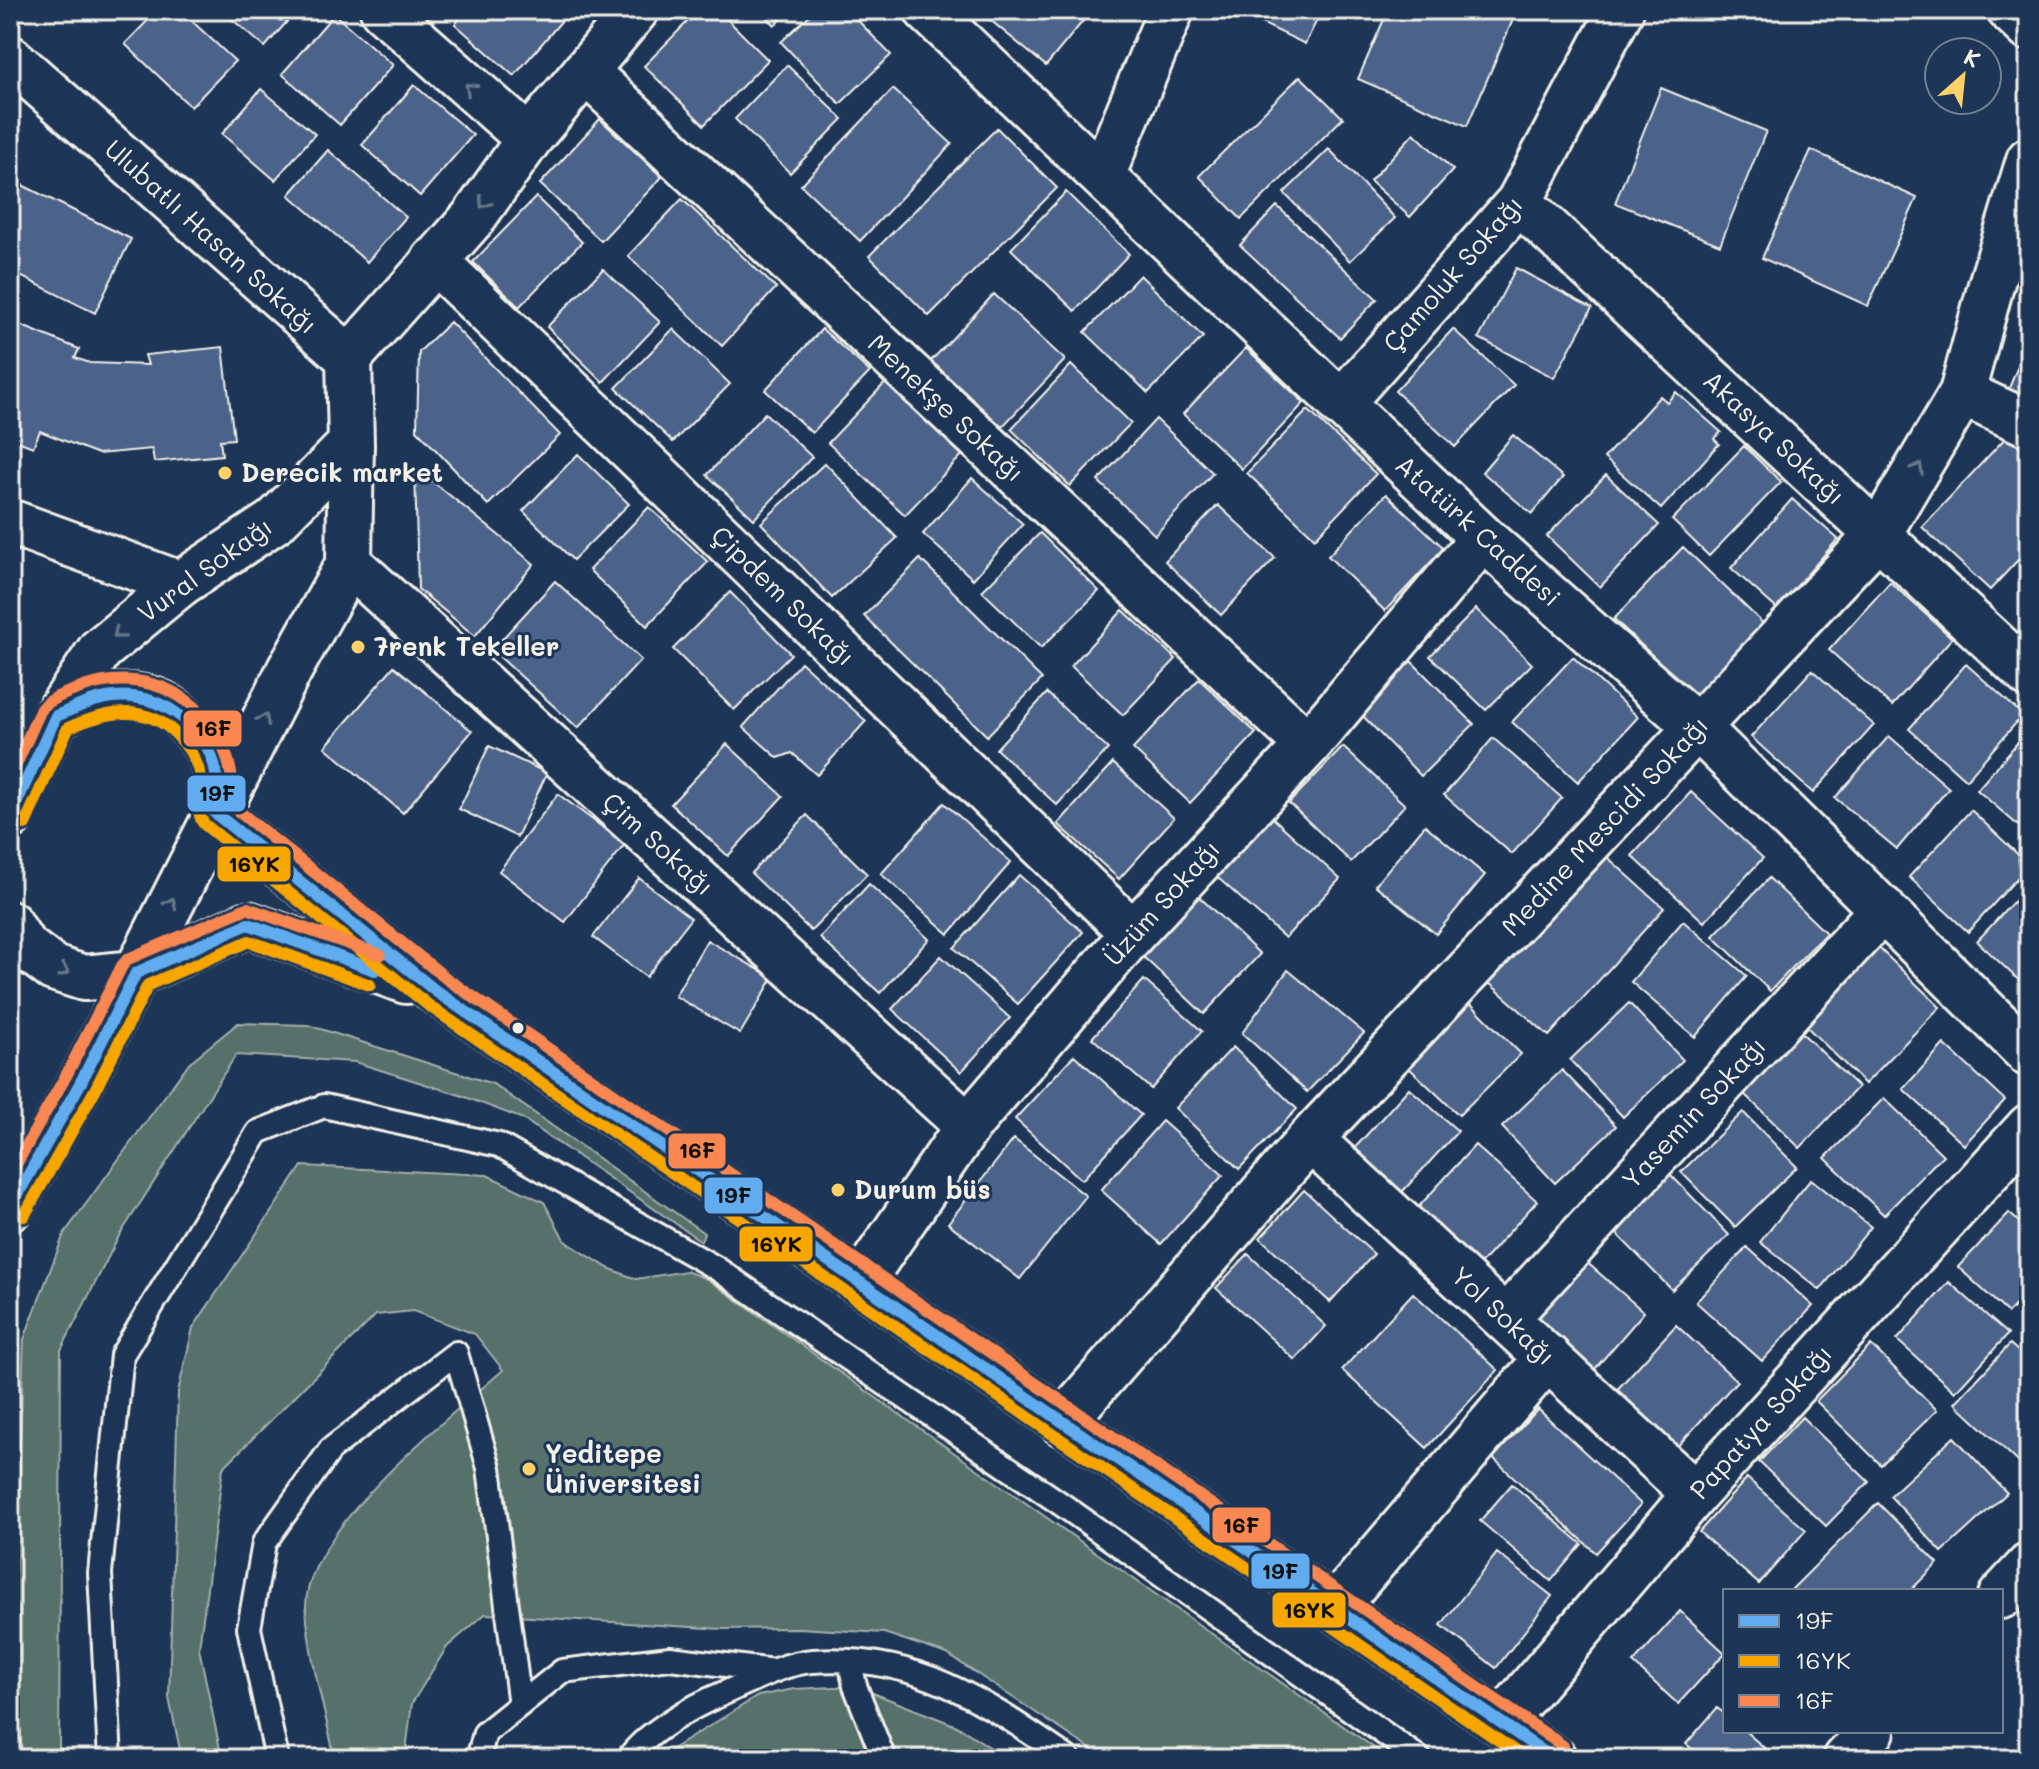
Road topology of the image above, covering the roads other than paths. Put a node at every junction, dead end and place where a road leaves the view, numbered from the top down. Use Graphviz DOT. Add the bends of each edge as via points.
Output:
graph roads {
  1 [pos="383,10"];
  2 [pos="636,10"];
  3 [pos="927,10"];
  4 [pos="1171,10"];
  5 [pos="1621,10"];
  6 [pos="2010,10"];
  7 [pos="2029,28"];
  8 [pos="10,58"];
  9 [pos="585,71"];
  10 [pos="529,139"];
  11 [pos="2029,160"];
  12 [pos="1102,176"];
  13 [pos="1519,202"];
  14 [pos="434,260"];
  15 [pos="349,358"];
  16 [pos="1962,393"];
  17 [pos="1340,404"];
  18 [pos="2029,424"];
  19 [pos="351,444"];
  20 [pos="10,522"];
  21 [pos="1878,535"];
  22 [pos="1483,538"];
  23 [pos="349,563"];
  24 [pos="180,584"];
  25 [pos="2029,675"];
  26 [pos="56,716"];
  27 [pos="1697,727"];
  28 [pos="1308,745"];
  29 [pos="215,813"];
  30 [pos="10,817"];
  31 [pos="1883,909"];
  32 [pos="10,924"];
  33 [pos="1133,933"];
  34 [pos="136,973"];
  35 [pos="437,992"];
  36 [pos="2029,1054"];
  37 [pos="968,1126"];
  38 [pos="2029,1127"];
  39 [pos="1310,1139"];
  40 [pos="10,1208"];
  41 [pos="861,1282"];
  42 [pos="1506,1318"];
  43 [pos="1548,1357"];
  44 [pos="1062,1423"];
  45 [pos="1695,1494"];
  46 [pos="2029,1566"];
  47 [pos="2003,1594"];
  48 [pos="1335,1607"];
  49 [pos="850,1662"];
  50 [pos="775,1671"];
  51 [pos="520,1705"];
  52 [pos="1501,1723"];
  53 [pos="1870,1733"];
  54 [pos="110,1759"];
  55 [pos="277,1759"];
  56 [pos="478,1759"];
  57 [pos="628,1759"];
  58 [pos="884,1759"];
  59 [pos="1069,1759"];
  60 [pos="1420,1759"];
  61 [pos="1554,1759"];
  62 [pos="1846,1759"];
  10 -- 1 [label="street, one-way"];
  2 -- 9 [label="street"];
  3 -- 12 [label="street, Atatürk Caddesi"];
  4 -- 12 [label="street"];
  5 -- 13 [label="street, Çamoluk Sokağı"];
  6 -- 7 [label="street"];
  8 -- 15 [label="street, Ulubatlı Hasan Sokağı"];
  9 -- 10 [label="street"];
  9 -- 28 [label="street, Menekşe Sokağı"];
  10 -- 14 [label="street, one-way" via="473,218"];
  11 -- 16 [label="street, Medine Mescidi Sokağı"];
  12 -- 17 [label="street, Atatürk Caddesi"];
  13 -- 17 [label="street, Çamoluk Sokağı"];
  13 -- 21 [label="street, Akasya Sokağı"];
  14 -- 15 [label="street"];
  14 -- 33 [label="street, Çipdem Sokağı"];
  15 -- 19 [label="street"];
  16 -- 18 [label="street"];
  21 -- 16 [label="street, Medine Mescidi Sokağı, one-way"];
  17 -- 22 [label="street, Atatürk Caddesi"];
  19 -- 23 [label="street"];
  19 -- 24 [label="street, Vural Sokağı" via="275,521"];
  20 -- 24 [label="street"];
  21 -- 25 [label="street, Akasya Sokağı"];
  21 -- 27 [label="street, Medine Mescidi Sokağı"];
  22 -- 27 [label="street, Atatürk Caddesi"];
  22 -- 28 [label="street, Üzüm Sokağı"];
  29 -- 23 [label="street, one-way"];
  23 -- 37 [label="street, Çim Sokağı"];
  24 -- 26 [label="street, Vural Sokağı, one-way" via="100,650"];
  26 -- 29 [label="street" via="96,700 123,697 148,698 177,714 196,730 209,752 216,775"];
  26 -- 30 [label="street, Vural Sokağı"];
  27 -- 31 [label="street, Atatürk Caddesi"];
  27 -- 39 [label="street, Medine Mescidi Sokağı"];
  28 -- 33 [label="street, Üzüm Sokağı"];
  34 -- 29 [label="street, one-way"];
  29 -- 35 [label="street"];
  31 -- 36 [label="street, Atatürk Caddesi"];
  31 -- 42 [label="street, Yasemin Sokağı"];
  32 -- 34 [label="street, one-way" via="24,946 53,968 84,978"];
  33 -- 37 [label="street, Üzüm Sokağı"];
  34 -- 35 [label="street" via="248,924"];
  34 -- 40 [label="street"];
  35 -- 41 [label="street"];
  37 -- 41 [label="street, Üzüm Sokağı"];
  38 -- 45 [label="street, Papatya Sokağı"];
  39 -- 42 [label="street, Yol Sokağı"];
  39 -- 44 [label="street, Medine Mescidi Sokağı"];
  41 -- 44 [label="street"];
  42 -- 43 [label="street, Yol Sokağı"];
  43 -- 45 [label="street, Yol Sokağı"];
  43 -- 48 [label="street"];
  44 -- 48 [label="street"];
  45 -- 52 [label="street, Papatya Sokağı"];
  46 -- 47 [label="street"];
  48 -- 52 [label="street"];
  49 -- 50 [label="lane" via="811,1661"];
  49 -- 58 [label="lane"];
  49 -- 59 [label="lane" via="924,1675 985,1702"];
  50 -- 51 [label="lane" via="670,1658 562,1671"];
  50 -- 57 [label="lane" via="701,1703 636,1747"];
  51 -- 55 [label="lane" via="489,1468 456,1353 331,1449 264,1543 249,1628"];
  51 -- 56 [label="lane" via="485,1733"];
  52 -- 61 [label="street"];
  53 -- 62 [label="street"];
  54 -- 60 [label="lane" via="100,1573 122,1355 258,1132 324,1106 499,1145 716,1268"];
}
